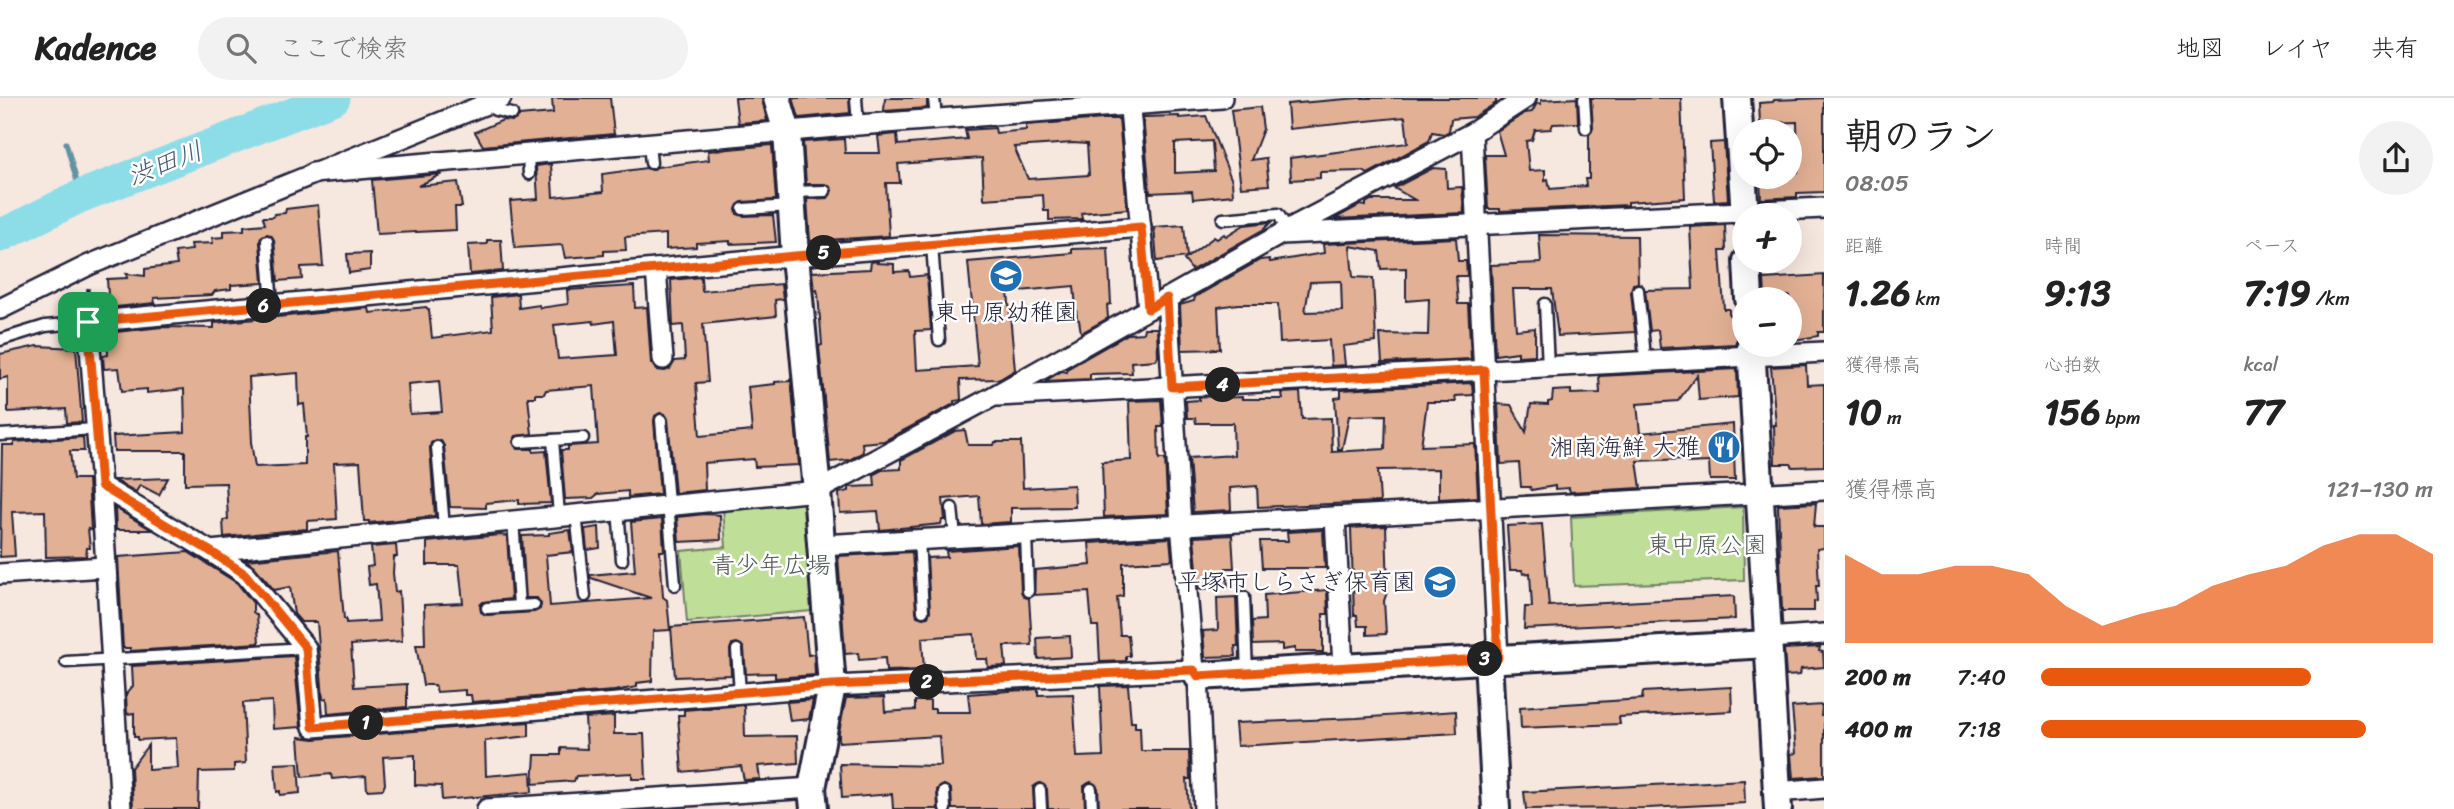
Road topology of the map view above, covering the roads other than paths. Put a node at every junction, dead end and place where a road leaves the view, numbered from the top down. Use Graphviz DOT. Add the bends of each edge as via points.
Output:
graph roads {
  1 [pos="777,98"];
  2 [pos="856,98"];
  3 [pos="934,98"];
  4 [pos="1222,98"];
  5 [pos="1526,98"];
  6 [pos="1584,98"];
  7 [pos="1737,98"];
  8 [pos="1129,101"];
  9 [pos="500,105"];
  10 [pos="936,119"];
  11 [pos="858,125"];
  12 [pos="1586,128"];
  13 [pos="787,132"];
  14 [pos="1472,132"];
  15 [pos="313,173"];
  16 [pos="825,191"];
  17 [pos="792,199"];
  18 [pos="1744,203"];
  19 [pos="1824,208"];
  20 [pos="743,209"];
  21 [pos="1802,210"];
  22 [pos="1732,215"];
  23 [pos="1223,219"];
  24 [pos="1477,226"];
  25 [pos="1141,227"];
  26 [pos="1284,232"];
  27 [pos="267,241"];
  28 [pos="932,244"];
  29 [pos="795,256"];
  30 [pos="656,269"];
  31 [pos="1638,290"];
  32 [pos="1167,298"];
  33 [pos="1545,304"];
  34 [pos="272,305"];
  35 [pos="0,309"];
  36 [pos="1148,309"];
  37 [pos="88,322"];
  38 [pos="0,340"];
  39 [pos="939,340"];
  40 [pos="1802,351"];
  41 [pos="1732,352"];
  42 [pos="1824,352"];
  43 [pos="1751,357"];
  44 [pos="663,359"];
  45 [pos="1645,362"];
  46 [pos="1548,367"];
  47 [pos="1484,370"];
  48 [pos="1172,387"];
  49 [pos="992,397"];
  50 [pos="661,419"];
  51 [pos="95,429"];
  52 [pos="0,435"];
  53 [pos="583,438"];
  54 [pos="553,440"];
  55 [pos="520,442"];
  56 [pos="437,447"];
  57 [pos="101,486"];
  58 [pos="1824,490"];
  59 [pos="817,491"];
  60 [pos="1759,494"];
  61 [pos="668,504"];
  62 [pos="953,508"];
  63 [pos="618,509"];
  64 [pos="1491,509"];
  65 [pos="568,514"];
  66 [pos="1335,517"];
  67 [pos="513,520"];
  68 [pos="1181,525"];
  69 [pos="444,527"];
  70 [pos="1026,534"];
  71 [pos="955,537"];
  72 [pos="919,539"];
  73 [pos="821,545"];
  74 [pos="210,551"];
  75 [pos="622,560"];
  76 [pos="104,567"];
  77 [pos="0,574"];
  78 [pos="675,585"];
  79 [pos="1028,591"];
  80 [pos="585,596"];
  81 [pos="1244,597"];
  82 [pos="519,605"];
  83 [pos="534,605"];
  84 [pos="486,608"];
  85 [pos="923,611"];
  86 [pos="1824,634"];
  87 [pos="1768,641"];
  88 [pos="306,648"];
  89 [pos="737,650"];
  90 [pos="111,658"];
  91 [pos="1493,659"];
  92 [pos="66,662"];
  93 [pos="1343,667"];
  94 [pos="1247,672"];
  95 [pos="1196,673"];
  96 [pos="832,685"];
  97 [pos="740,692"];
  98 [pos="1824,788"];
  99 [pos="1091,789"];
  100 [pos="1040,790"];
  101 [pos="944,792"];
  102 [pos="813,798"];
  103 [pos="1777,800"];
  104 [pos="660,803"];
  105 [pos="547,807"];
  106 [pos="121,809"];
  107 [pos="487,809"];
  108 [pos="945,809"];
  109 [pos="1041,809"];
  110 [pos="1092,809"];
  111 [pos="1204,809"];
  112 [pos="1496,809"];
  1 -- 13 [label="street"];
  2 -- 11 [label="lane"];
  3 -- 10 [label="lane"];
  4 -- 8 [label="street"];
  5 -- 14 [label="street"];
  6 -- 12 [label="lane"];
  7 -- 18 [label="street"];
  8 -- 10 [label="street"];
  8 -- 25 [label="street"];
  9 -- 15 [label="street"];
  10 -- 11 [label="street"];
  11 -- 13 [label="street"];
  13 -- 15 [label="street" via="732,133 650,154 620,139 555,145 529,165"];
  13 -- 17 [label="street"];
  14 -- 24 [label="street"];
  14 -- 26 [label="street"];
  15 -- 35 [label="street" via="89,265"];
  16 -- 17 [label="lane"];
  17 -- 20 [label="lane"];
  17 -- 29 [label="street"];
  19 -- 21 [label="street"];
  22 -- 24 [label="street"];
  23 -- 26 [label="lane" via="1279,214"];
  24 -- 26 [label="street"];
  24 -- 47 [label="street"];
  25 -- 28 [label="street"];
  25 -- 36 [label="street"];
  26 -- 32 [label="street"];
  27 -- 34 [label="lane"];
  28 -- 29 [label="street"];
  28 -- 39 [label="lane"];
  29 -- 30 [label="street"];
  29 -- 59 [label="street"];
  30 -- 34 [label="street"];
  30 -- 44 [label="street"];
  31 -- 45 [label="lane"];
  32 -- 36 [label="street"];
  32 -- 48 [label="street"];
  33 -- 46 [label="lane"];
  34 -- 37 [label="street"];
  36 -- 49 [label="street"];
  37 -- 38 [label="lane" via="45,326"];
  37 -- 51 [label="street"];
  40 -- 42 [label="street"];
  41 -- 45 [label="street"];
  43 -- 60 [label="street"];
  45 -- 46 [label="street"];
  46 -- 47 [label="street"];
  47 -- 48 [label="street"];
  47 -- 64 [label="street"];
  48 -- 49 [label="street"];
  48 -- 68 [label="street"];
  49 -- 59 [label="street" via="902,440"];
  50 -- 61 [label="lane"];
  51 -- 52 [label="lane"];
  51 -- 57 [label="street"];
  53 -- 54 [label="lane"];
  54 -- 55 [label="lane"];
  54 -- 65 [label="lane"];
  56 -- 69 [label="lane"];
  57 -- 74 [label="street"];
  57 -- 76 [label="street"];
  58 -- 60 [label="street"];
  59 -- 61 [label="street"];
  59 -- 73 [label="street"];
  60 -- 64 [label="street"];
  60 -- 87 [label="street"];
  61 -- 63 [label="street"];
  61 -- 78 [label="lane"];
  62 -- 71 [label="lane"];
  63 -- 65 [label="street"];
  63 -- 75 [label="lane"];
  64 -- 66 [label="street"];
  64 -- 91 [label="street"];
  65 -- 67 [label="street"];
  65 -- 80 [label="lane"];
  66 -- 68 [label="street"];
  66 -- 93 [label="street"];
  67 -- 69 [label="street"];
  67 -- 82 [label="lane"];
  68 -- 70 [label="street"];
  68 -- 95 [label="street"];
  69 -- 74 [label="street"];
  70 -- 71 [label="street"];
  70 -- 79 [label="lane"];
  71 -- 72 [label="street"];
  72 -- 73 [label="street"];
  72 -- 85 [label="lane"];
  73 -- 96 [label="street"];
  74 -- 88 [label="street" via="245,574"];
  76 -- 77 [label="street"];
  76 -- 90 [label="street"];
  81 -- 94 [label="lane"];
  82 -- 83 [label="lane"];
  82 -- 84 [label="lane"];
  86 -- 87 [label="street"];
  87 -- 91 [label="street"];
  87 -- 103 [label="street"];
  88 -- 90 [label="lane"];
  88 -- 97 [label="street" via="313,727"];
  89 -- 97 [label="lane"];
  90 -- 92 [label="lane"];
  90 -- 106 [label="street"];
  91 -- 93 [label="street"];
  91 -- 112 [label="street"];
  93 -- 94 [label="street"];
  94 -- 95 [label="street"];
  95 -- 96 [label="street"];
  95 -- 111 [label="street"];
  96 -- 97 [label="street"];
  96 -- 102 [label="street"];
  98 -- 103 [label="street"];
  99 -- 110 [label="lane"];
  100 -- 109 [label="lane"];
  101 -- 108 [label="lane"];
  102 -- 104 [label="street"];
  104 -- 105 [label="street"];
  105 -- 107 [label="street"];
}
